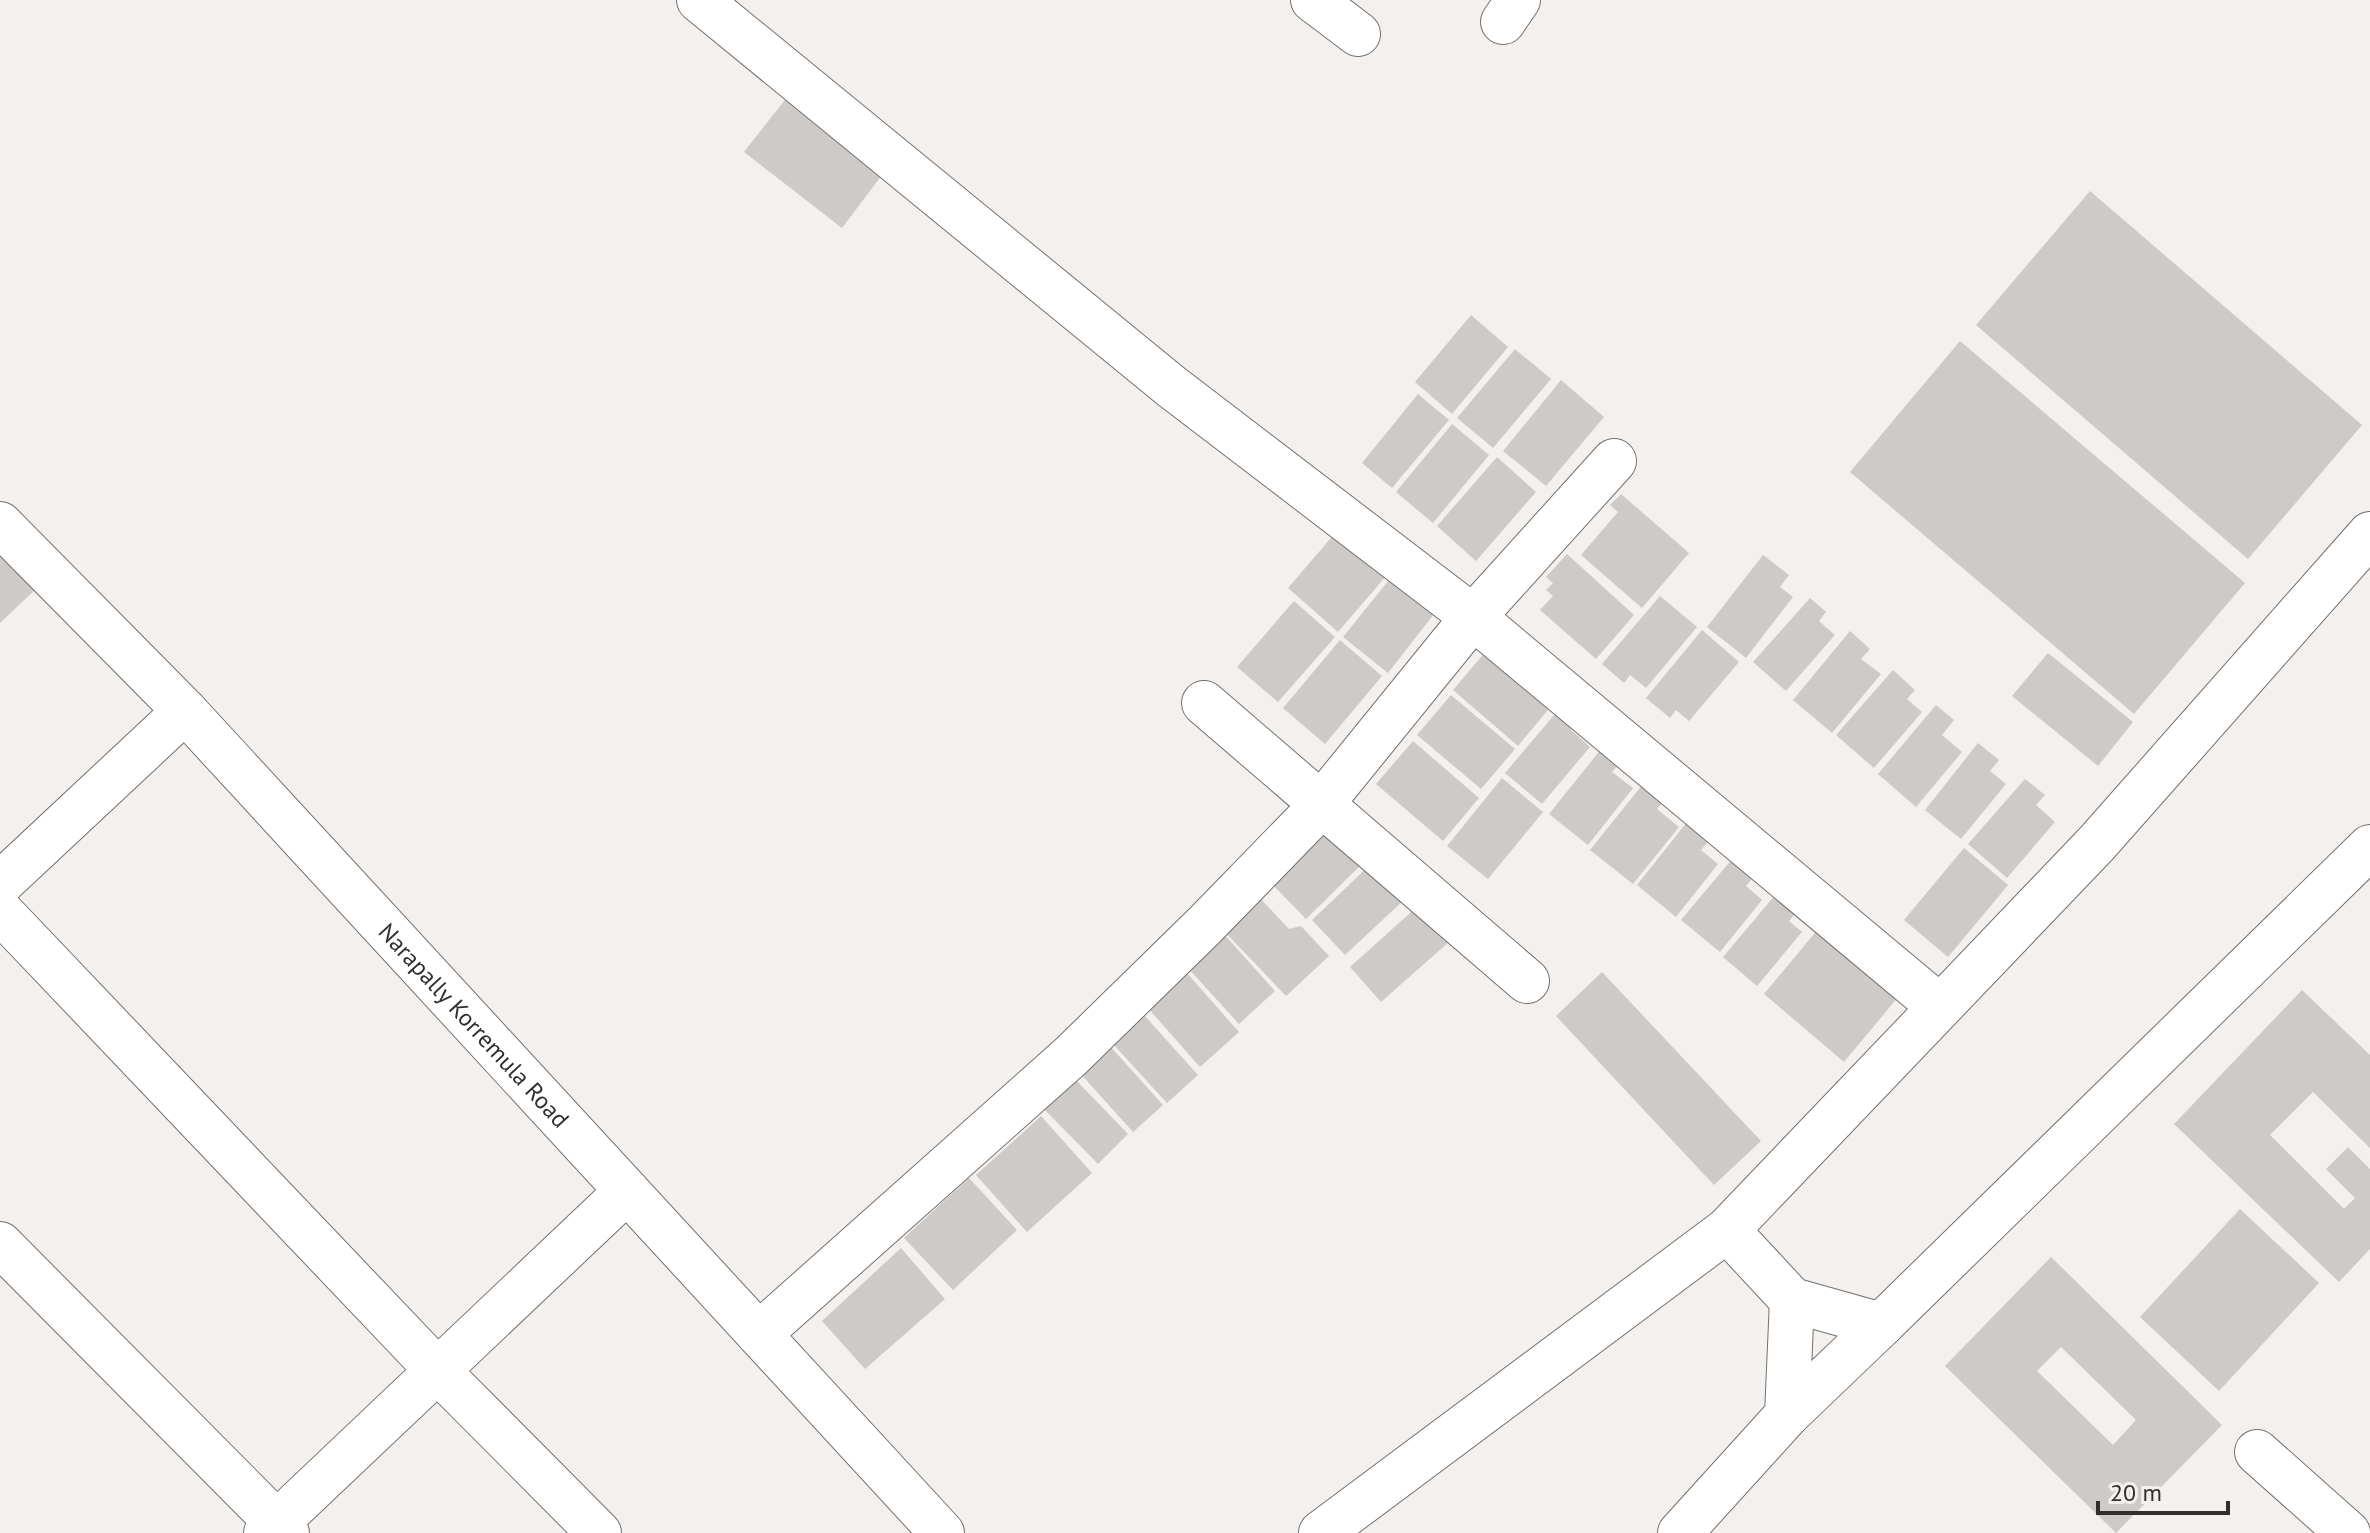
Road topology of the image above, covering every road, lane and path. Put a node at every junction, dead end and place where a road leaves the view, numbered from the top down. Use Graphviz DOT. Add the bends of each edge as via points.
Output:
graph roads {
  1 [pos="699,0"];
  2 [pos="1313,0"];
  3 [pos="1358,34"];
  4 [pos="1614,461"];
  5 [pos="0,524"];
  6 [pos="2370,534"];
  7 [pos="1473,617"];
  8 [pos="1204,703"];
  9 [pos="185,711"];
  10 [pos="1323,803"];
  11 [pos="2370,847"];
  12 [pos="0,884"];
  13 [pos="0,911"];
  14 [pos="1527,981"];
  15 [pos="1940,1007"];
  16 [pos="627,1191"];
  17 [pos="1727,1230"];
  18 [pos="0,1244"];
  19 [pos="1792,1300"];
  20 [pos="1881,1325"];
  21 [pos="759,1334"];
  22 [pos="437,1370"];
  23 [pos="1787,1415"];
  24 [pos="2257,1452"];
  25 [pos="276,1529"];
  26 [pos="1334,1529"];
  27 [pos="599,1533"];
  28 [pos="942,1533"];
  29 [pos="1680,1533"];
  30 [pos="2348,1533"];
  1 -- 7 [label="street" via="1172,387"];
  2 -- 3 [label="street"];
  4 -- 7 [label="street"];
  5 -- 9 [label="street, Narapally Korremula Road"];
  6 -- 15 [label="street" via="2097,843"];
  7 -- 10 [label="street"];
  7 -- 15 [label="street"];
  8 -- 10 [label="street"];
  9 -- 12 [label="street"];
  9 -- 16 [label="street, Narapally Korremula Road"];
  10 -- 14 [label="street"];
  10 -- 21 [label="street" via="1071,1056"];
  11 -- 20 [label="street"];
  13 -- 22 [label="street"];
  15 -- 17 [label="street"];
  16 -- 21 [label="street, Narapally Korremula Road"];
  16 -- 22 [label="street"];
  17 -- 19 [label="street"];
  17 -- 26 [label="street"];
  18 -- 25 [label="street"];
  19 -- 20 [label="street"];
  19 -- 23 [label="street"];
  20 -- 23 [label="street"];
  21 -- 28 [label="street, Narapally Korremula Road"];
  22 -- 25 [label="street"];
  22 -- 27 [label="street"];
  23 -- 29 [label="street"];
  24 -- 30 [label="street"];
}
